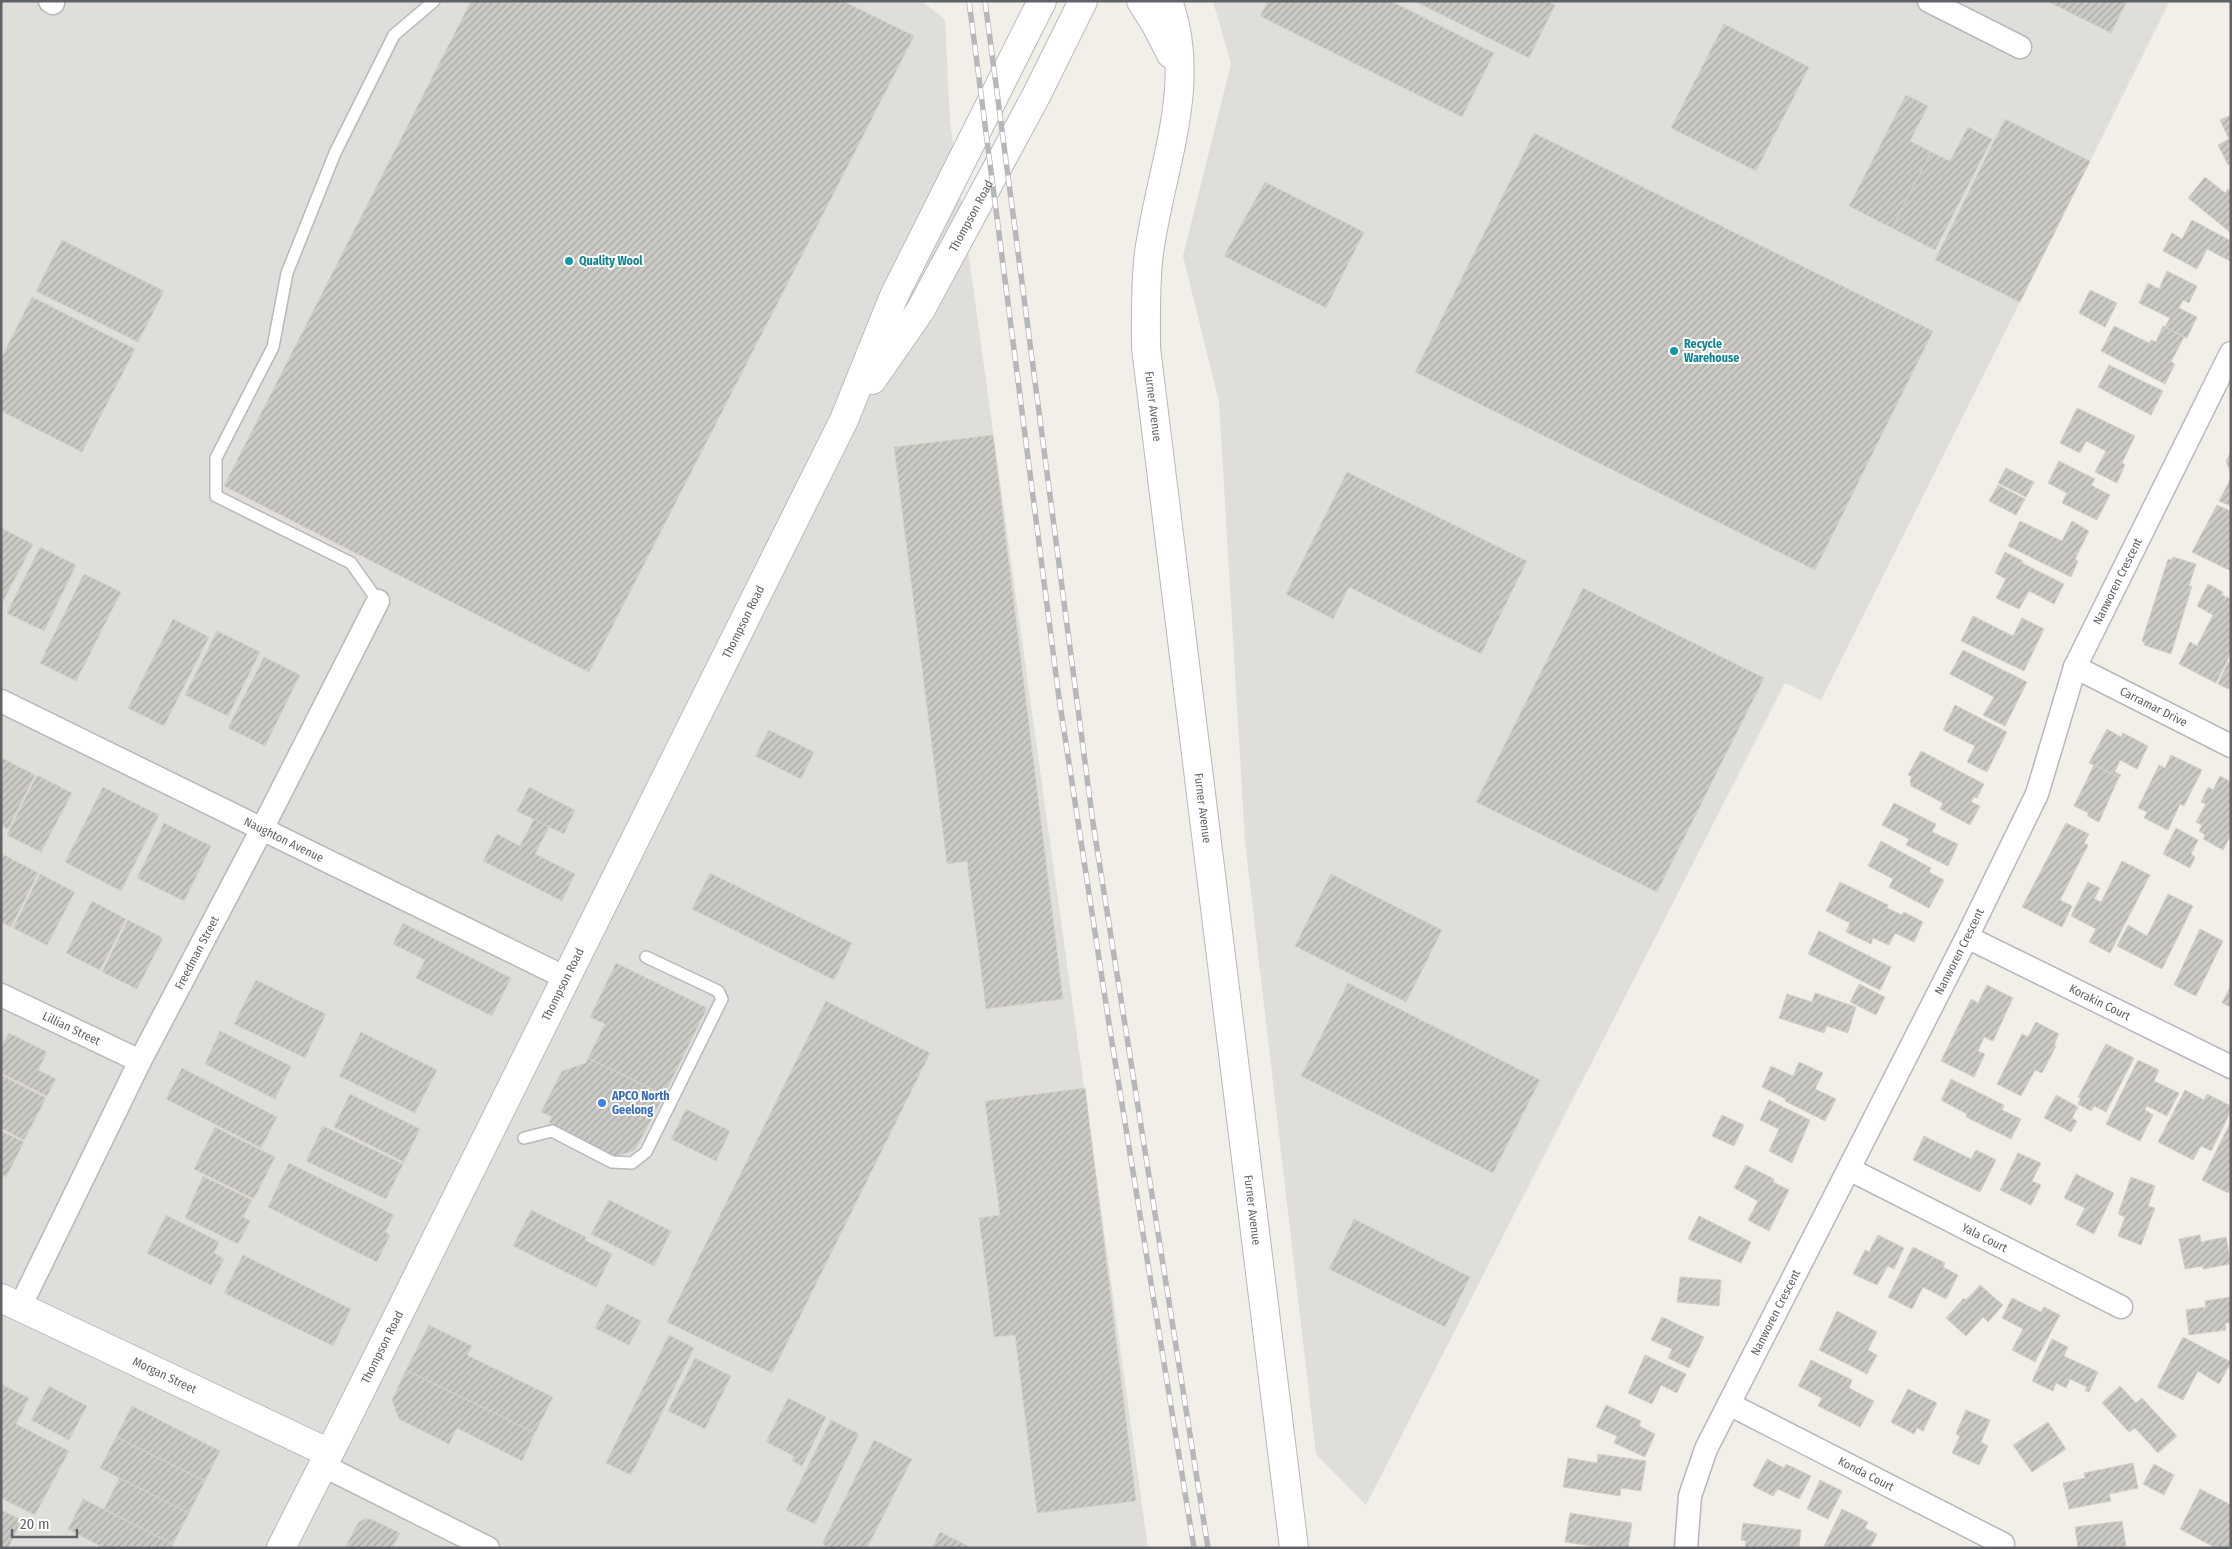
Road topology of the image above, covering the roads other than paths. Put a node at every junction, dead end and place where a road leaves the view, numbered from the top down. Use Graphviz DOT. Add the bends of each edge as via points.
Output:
graph roads {
  1 [pos="434,1"];
  2 [pos="1042,1"];
  3 [pos="1083,1"];
  4 [pos="1141,1"];
  5 [pos="1168,1"];
  6 [pos="1929,1"];
  7 [pos="2020,47"];
  8 [pos="1179,71"];
  9 [pos="2231,353"];
  10 [pos="844,420"];
  11 [pos="378,600"];
  12 [pos="2075,667"];
  13 [pos="1,701"];
  14 [pos="2231,746"];
  15 [pos="262,829"];
  16 [pos="1967,937"];
  17 [pos="646,957"];
  18 [pos="566,978"];
  19 [pos="1,995"];
  20 [pos="140,1061"];
  21 [pos="2231,1066"];
  22 [pos="524,1138"];
  23 [pos="1848,1169"];
  24 [pos="11,1303"];
  25 [pos="2121,1307"];
  26 [pos="1729,1404"];
  27 [pos="326,1459"];
  28 [pos="2003,1544"];
  29 [pos="281,1548"];
  30 [pos="488,1548"];
  31 [pos="1294,1548"];
  32 [pos="1686,1548"];
  1 -- 11 [label="lane" via="394,35 335,153 287,273 273,347 216,458 216,496 350,563"];
  2 -- 10 [label="main road, Thompson Road" via="894,296"];
  3 -- 10 [label="main road, Thompson Road" via="1036,96 920,311"];
  4 -- 8 [label="main road, Furner Avenue"];
  5 -- 8 [label="main road, Furner Avenue" via="1176,31"];
  6 -- 7 [label="street"];
  8 -- 31 [label="main road, Furner Avenue" via="1173,136 1150,252 1145,304 1146,348"];
  9 -- 12 [label="street, Nanworen Crescent"];
  10 -- 18 [label="main road, Thompson Road"];
  11 -- 15 [label="street, Freedman Street"];
  12 -- 14 [label="street, Carramar Drive"];
  12 -- 16 [label="street, Nanworen Crescent" via="2037,794"];
  13 -- 15 [label="street, Naughton Avenue"];
  15 -- 18 [label="street, Naughton Avenue"];
  15 -- 20 [label="street, Freedman Street"];
  16 -- 21 [label="street, Korakin Court"];
  16 -- 23 [label="street, Nanworen Crescent"];
  17 -- 22 [label="lane" via="718,991 722,999 646,1152 632,1163 612,1162 552,1130"];
  18 -- 27 [label="main road, Thompson Road"];
  19 -- 20 [label="street, Lillian Street"];
  20 -- 24 [label="street, Freedman Street"];
  23 -- 25 [label="street, Yala Court"];
  23 -- 26 [label="street, Nanworen Crescent"];
  24 -- 27 [label="main road, Morgan Street"];
  26 -- 28 [label="street, Konda Court"];
  26 -- 32 [label="street, Nanworen Crescent" via="1706,1449 1690,1496"];
  27 -- 29 [label="main road, Thompson Road"];
  27 -- 30 [label="street, Morgan Street"];
}
